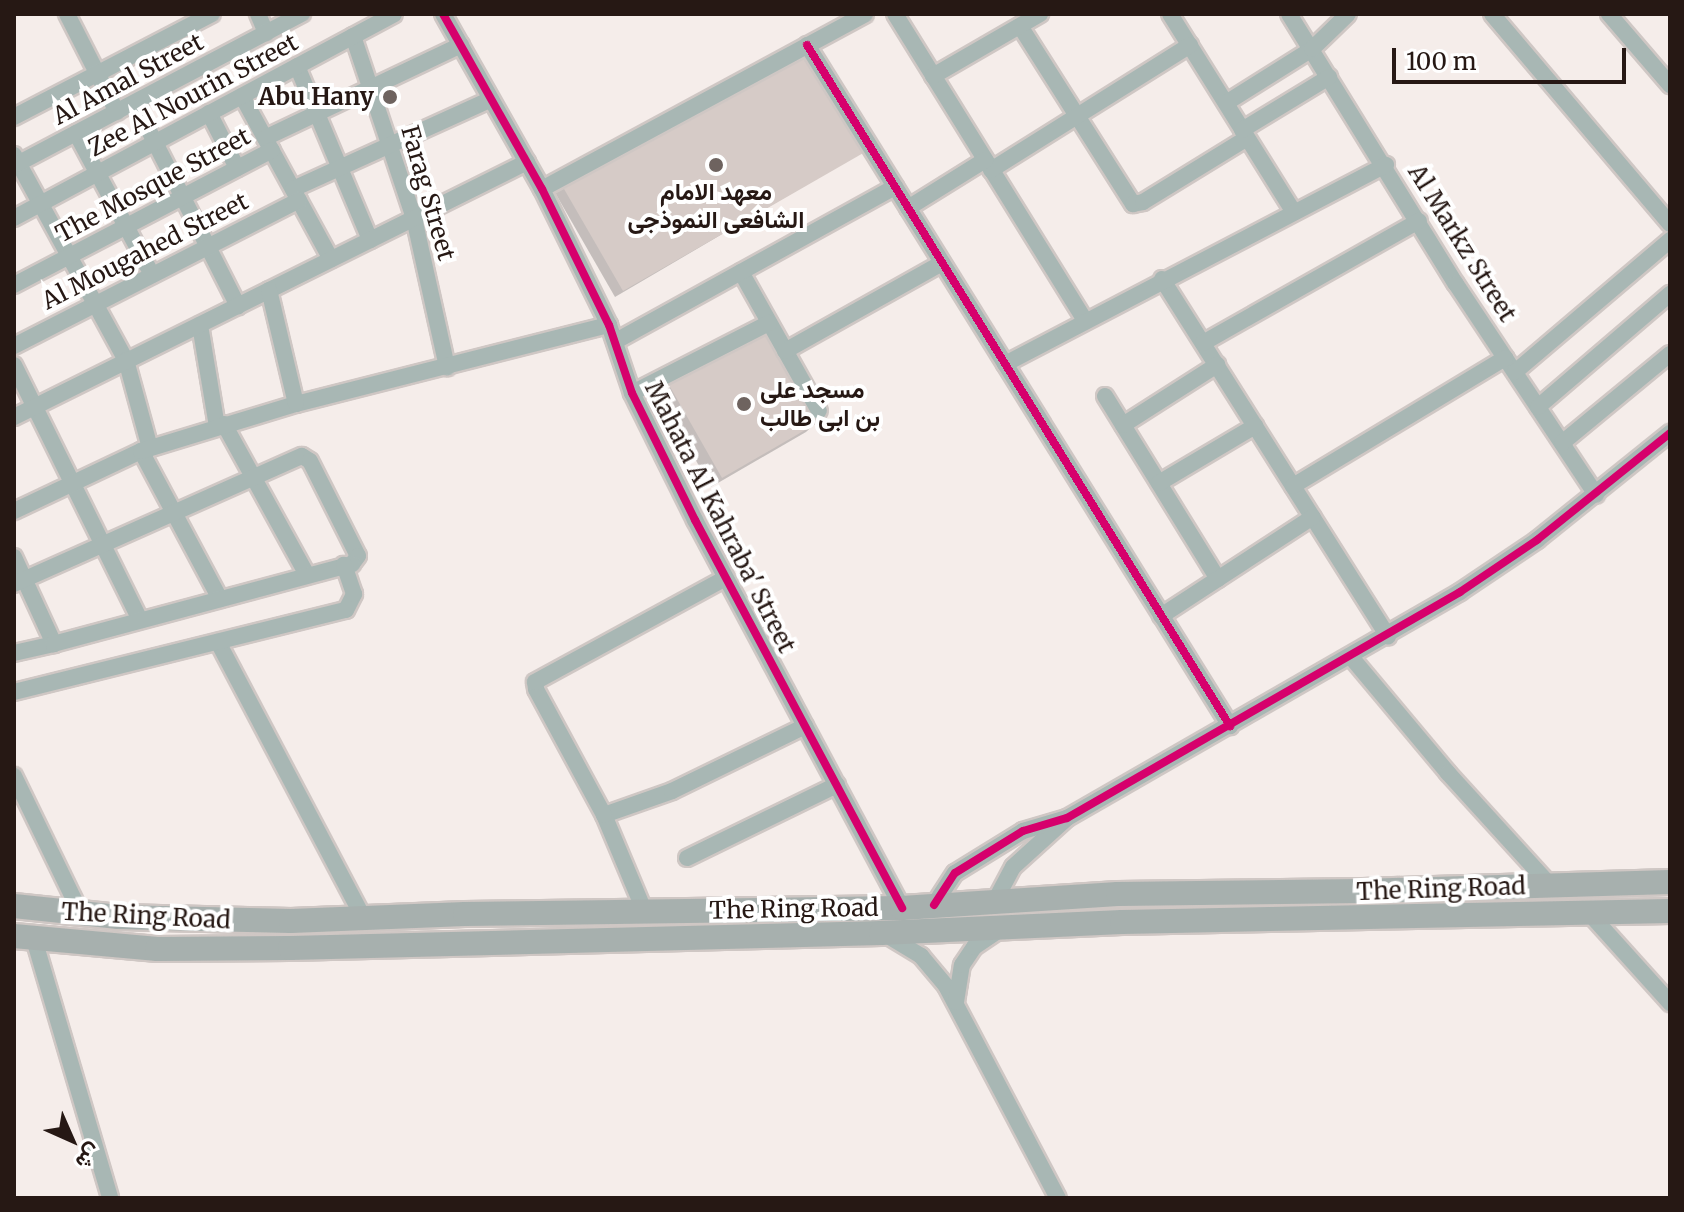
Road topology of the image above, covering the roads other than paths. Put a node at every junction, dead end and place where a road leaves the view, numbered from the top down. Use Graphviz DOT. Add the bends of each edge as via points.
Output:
graph roads {
  1 [pos="258,14"];
  2 [pos="302,14"];
  3 [pos="394,14"];
  4 [pos="443,14"];
  5 [pos="865,14"];
  6 [pos="895,14"];
  7 [pos="1040,14"];
  8 [pos="1170,14"];
  9 [pos="1289,14"];
  10 [pos="1348,14"];
  11 [pos="1492,14"];
  12 [pos="1609,14"];
  13 [pos="71,16"];
  14 [pos="202,16"];
  15 [pos="843,19"];
  16 [pos="1020,26"];
  17 [pos="266,33"];
  18 [pos="353,36"];
  19 [pos="461,45"];
  20 [pos="807,45"];
  21 [pos="1190,45"];
  22 [pos="1312,49"];
  23 [pos="297,66"];
  24 [pos="97,73"];
  25 [pos="933,76"];
  26 [pos="1329,77"];
  27 [pos="1670,85"];
  28 [pos="371,88"];
  29 [pos="242,96"];
  30 [pos="491,99"];
  31 [pos="135,103"];
  32 [pos="1226,103"];
  33 [pos="117,112"];
  34 [pos="209,113"];
  35 [pos="317,114"];
  36 [pos="14,117"];
  37 [pos="1076,117"];
  38 [pos="76,133"];
  39 [pos="1245,134"];
  40 [pos="155,142"];
  41 [pos="268,144"];
  42 [pos="390,145"];
  43 [pos="16,159"];
  44 [pos="527,162"];
  45 [pos="988,165"];
  46 [pos="1386,165"];
  47 [pos="237,168"];
  48 [pos="340,168"];
  49 [pos="97,173"];
  50 [pos="895,187"];
  51 [pos="542,189"];
  52 [pos="296,195"];
  53 [pos="182,197"];
  54 [pos="41,203"];
  55 [pos="908,208"];
  56 [pos="1293,211"];
  57 [pos="14,218"];
  58 [pos="414,218"];
  59 [pos="1419,221"];
  60 [pos="1670,224"];
  61 [pos="126,227"];
  62 [pos="370,240"];
  63 [pos="1670,240"];
  64 [pos="208,246"];
  65 [pos="71,255"];
  66 [pos="331,259"];
  67 [pos="942,263"];
  68 [pos="741,272"];
  69 [pos="152,275"];
  70 [pos="1162,279"];
  71 [pos="14,285"];
  72 [pos="269,290"];
  73 [pos="1670,294"];
  74 [pos="97,302"];
  75 [pos="238,306"];
  76 [pos="1085,321"];
  77 [pos="769,323"];
  78 [pos="200,325"];
  79 [pos="613,333"];
  80 [pos="1203,343"];
  81 [pos="14,346"];
  82 [pos="785,351"];
  83 [pos="1670,354"];
  84 [pos="1505,358"];
  85 [pos="126,360"];
  86 [pos="1005,364"];
  87 [pos="14,365"];
  88 [pos="1217,365"];
  89 [pos="447,367"];
  90 [pos="1515,372"];
  91 [pos="632,393"];
  92 [pos="1105,396"];
  93 [pos="296,404"];
  94 [pos="36,406"];
  95 [pos="1538,407"];
  96 [pos="819,411"];
  97 [pos="14,417"];
  98 [pos="1123,425"];
  99 [pos="220,426"];
  100 [pos="1255,426"];
  101 [pos="1670,433"];
  102 [pos="1562,443"];
  103 [pos="146,450"];
  104 [pos="253,477"];
  105 [pos="71,483"];
  106 [pos="1159,483"];
  107 [pos="1293,486"];
  108 [pos="1596,495"];
  109 [pos="14,511"];
  110 [pos="175,512"];
  111 [pos="1313,517"];
  112 [pos="103,545"];
  113 [pos="14,557"];
  114 [pos="344,565"];
  115 [pos="307,575"];
  116 [pos="726,578"];
  117 [pos="1218,579"];
  118 [pos="19,582"];
  119 [pos="220,599"];
  120 [pos="1161,616"];
  121 [pos="140,620"];
  122 [pos="1388,636"];
  123 [pos="218,642"];
  124 [pos="54,644"];
  125 [pos="14,653"];
  126 [pos="1351,657"];
  127 [pos="14,692"];
  128 [pos="805,726"];
  129 [pos="1230,726"];
  130 [pos="14,776"];
  131 [pos="837,785"];
  132 [pos="604,815"];
  133 [pos="1067,818"];
  134 [pos="687,858"];
  135 [pos="1670,882"];
  136 [pos="1551,886"];
  137 [pos="996,899"];
  138 [pos="934,905"];
  139 [pos="14,906"];
  140 [pos="902,908"];
  141 [pos="644,910"];
  142 [pos="1670,911"];
  143 [pos="81,914"];
  144 [pos="465,914"];
  145 [pos="1590,914"];
  146 [pos="363,917"];
  147 [pos="1011,925"];
  148 [pos="881,933"];
  149 [pos="24,938"];
  150 [pos="465,944"];
  151 [pos="1670,1003"];
  152 [pos="956,1008"];
  153 [pos="110,1198"];
  154 [pos="1058,1198"];
  1 -- 17 [label="street"];
  2 -- 17 [label="street, Al Amal Street"];
  3 -- 18 [label="street, Zee Al Nourin Street"];
  4 -- 19 [label="street, Mahata Al Kahraba' Street"];
  5 -- 15 [label="street"];
  6 -- 25 [label="street"];
  7 -- 16 [label="street"];
  8 -- 21 [label="street"];
  9 -- 22 [label="street, Al Markz Street"];
  10 -- 22 [label="street"];
  11 -- 60 [label="street"];
  12 -- 27 [label="street"];
  13 -- 24 [label="street"];
  14 -- 24 [label="street"];
  15 -- 20 [label="street"];
  16 -- 25 [label="street"];
  16 -- 37 [label="street"];
  17 -- 31 [label="street, Al Amal Street"];
  18 -- 23 [label="street, Zee Al Nourin Street"];
  18 -- 28 [label="street, Farag Street"];
  19 -- 28 [label="street, The Mosque Street"];
  19 -- 30 [label="street, Mahata Al Kahraba' Street"];
  20 -- 50 [label="street"];
  20 -- 51 [label="street"];
  21 -- 32 [label="street"];
  21 -- 37 [label="street"];
  22 -- 26 [label="street, Al Markz Street"];
  22 -- 32 [label="street"];
  23 -- 29 [label="street, Zee Al Nourin Street"];
  23 -- 35 [label="street"];
  24 -- 33 [label="street"];
  24 -- 36 [label="street"];
  25 -- 45 [label="street"];
  26 -- 39 [label="street"];
  26 -- 46 [label="street, Al Markz Street"];
  28 -- 35 [label="street, The Mosque Street"];
  28 -- 42 [label="street, Farag Street"];
  29 -- 34 [label="street, Zee Al Nourin Street"];
  29 -- 41 [label="street"];
  30 -- 42 [label="street, Al Mougahed Street"];
  30 -- 44 [label="street, Mahata Al Kahraba' Street"];
  31 -- 33 [label="street, Al Amal Street"];
  31 -- 40 [label="street"];
  32 -- 39 [label="street"];
  33 -- 38 [label="street, Al Amal Street"];
  34 -- 40 [label="street, Zee Al Nourin Street"];
  34 -- 47 [label="street"];
  35 -- 41 [label="street, The Mosque Street"];
  35 -- 48 [label="street"];
  37 -- 39 [label="street" via="1133,204"];
  37 -- 45 [label="street"];
  38 -- 43 [label="street, Al Amal Street"];
  38 -- 49 [label="street"];
  39 -- 56 [label="street"];
  40 -- 49 [label="street, Zee Al Nourin Street"];
  40 -- 53 [label="street"];
  41 -- 47 [label="street, The Mosque Street"];
  41 -- 52 [label="street"];
  42 -- 48 [label="street, Al Mougahed Street"];
  42 -- 58 [label="street, Farag Street"];
  43 -- 54 [label="street"];
  44 -- 51 [label="street, Mahata Al Kahraba' Street"];
  44 -- 58 [label="street"];
  45 -- 55 [label="street"];
  45 -- 76 [label="street"];
  46 -- 56 [label="street"];
  46 -- 59 [label="street, Al Markz Street"];
  47 -- 53 [label="street, The Mosque Street"];
  48 -- 52 [label="street, Al Mougahed Street"];
  48 -- 62 [label="street"];
  49 -- 54 [label="street, Zee Al Nourin Street"];
  49 -- 61 [label="street"];
  50 -- 55 [label="street"];
  50 -- 68 [label="street"];
  51 -- 79 [label="street, Mahata Al Kahraba' Street"];
  52 -- 64 [label="street, Al Mougahed Street"];
  52 -- 66 [label="street"];
  53 -- 61 [label="street, The Mosque Street"];
  53 -- 64 [label="street"];
  54 -- 57 [label="street, Zee Al Nourin Street"];
  54 -- 65 [label="street"];
  55 -- 67 [label="street"];
  56 -- 70 [label="street"];
  58 -- 62 [label="street"];
  58 -- 89 [label="street, Farag Street"];
  59 -- 80 [label="street"];
  59 -- 84 [label="street, Al Markz Street"];
  61 -- 65 [label="street, The Mosque Street"];
  61 -- 69 [label="street"];
  62 -- 66 [label="street"];
  63 -- 90 [label="street"];
  64 -- 69 [label="street, Al Mougahed Street"];
  64 -- 75 [label="street"];
  65 -- 71 [label="street, The Mosque Street"];
  65 -- 74 [label="street"];
  66 -- 72 [label="street"];
  67 -- 82 [label="street"];
  67 -- 86 [label="street"];
  68 -- 77 [label="street"];
  68 -- 79 [label="street"];
  69 -- 74 [label="street, Al Mougahed Street"];
  70 -- 76 [label="street"];
  70 -- 80 [label="street"];
  72 -- 75 [label="street"];
  72 -- 93 [label="street"];
  73 -- 95 [label="street"];
  74 -- 81 [label="street, Al Mougahed Street"];
  74 -- 85 [label="street"];
  75 -- 78 [label="street"];
  76 -- 86 [label="street"];
  77 -- 82 [label="street"];
  77 -- 91 [label="street"];
  78 -- 85 [label="street"];
  78 -- 99 [label="street"];
  79 -- 89 [label="street"];
  79 -- 91 [label="street, Mahata Al Kahraba' Street"];
  80 -- 88 [label="street"];
  82 -- 96 [label="street"];
  83 -- 102 [label="street"];
  84 -- 90 [label="street, Al Markz Street"];
  84 -- 107 [label="street"];
  85 -- 94 [label="street"];
  85 -- 103 [label="street"];
  86 -- 120 [label="street"];
  87 -- 94 [label="street"];
  88 -- 98 [label="street"];
  88 -- 100 [label="street"];
  89 -- 93 [label="street"];
  90 -- 95 [label="street, Al Markz Street"];
  91 -- 116 [label="street, Mahata Al Kahraba' Street"];
  92 -- 98 [label="street"];
  93 -- 99 [label="street"];
  94 -- 97 [label="street"];
  94 -- 105 [label="street"];
  95 -- 102 [label="street, Al Markz Street"];
  98 -- 106 [label="street"];
  99 -- 103 [label="street"];
  99 -- 104 [label="street"];
  100 -- 106 [label="street"];
  100 -- 107 [label="street"];
  101 -- 108 [label="street"];
  102 -- 108 [label="street, Al Markz Street"];
  103 -- 105 [label="street"];
  103 -- 110 [label="street"];
  104 -- 110 [label="street"];
  104 -- 114 [label="street" via="294,458 307,458 358,556"];
  104 -- 115 [label="street"];
  105 -- 109 [label="street"];
  105 -- 112 [label="street"];
  106 -- 117 [label="street"];
  107 -- 111 [label="street"];
  108 -- 122 [label="street" via="1473,584"];
  110 -- 112 [label="street"];
  110 -- 119 [label="street"];
  111 -- 117 [label="street"];
  111 -- 122 [label="street"];
  112 -- 118 [label="street"];
  112 -- 121 [label="street"];
  113 -- 118 [label="street"];
  114 -- 115 [label="street"];
  114 -- 123 [label="street" via="354,594 346,610"];
  115 -- 119 [label="street"];
  116 -- 128 [label="street, Mahata Al Kahraba' Street"];
  116 -- 132 [label="street" via="535,682"];
  117 -- 120 [label="street"];
  118 -- 124 [label="street"];
  119 -- 121 [label="street"];
  120 -- 129 [label="street"];
  121 -- 124 [label="street"];
  122 -- 126 [label="street"];
  123 -- 127 [label="street"];
  123 -- 146 [label="street"];
  124 -- 125 [label="street"];
  126 -- 129 [label="street"];
  126 -- 136 [label="street"];
  128 -- 131 [label="street, Mahata Al Kahraba' Street"];
  128 -- 132 [label="street" via="672,791"];
  129 -- 133 [label="street"];
  130 -- 143 [label="street"];
  131 -- 134 [label="street"];
  131 -- 140 [label="street, Mahata Al Kahraba' Street"];
  132 -- 141 [label="street"];
  133 -- 137 [label="street" via="1013,867"];
  133 -- 138 [label="street" via="1023,831 965,866 948,880"];
  135 -- 136 [label="highway, The Ring Road"];
  136 -- 137 [label="highway, The Ring Road"];
  137 -- 138 [label="highway, The Ring Road"];
  138 -- 140 [label="highway, The Ring Road"];
  139 -- 143 [label="highway, The Ring Road"];
  140 -- 141 [label="highway, The Ring Road"];
  141 -- 144 [label="highway, The Ring Road"];
  142 -- 145 [label="highway, The Ring Road"];
  143 -- 146 [label="highway, The Ring Road" via="223,921"];
  144 -- 146 [label="highway, The Ring Road"];
  144 -- 150 [label="highway"];
  145 -- 147 [label="highway, The Ring Road"];
  145 -- 151 [label="street"];
  147 -- 148 [label="highway, The Ring Road"];
  147 -- 152 [label="street" via="974,947 959,976"];
  148 -- 150 [label="highway, The Ring Road"];
  148 -- 152 [label="street" via="921,956"];
  149 -- 150 [label="highway, The Ring Road" via="157,949"];
  149 -- 153 [label="street"];
  152 -- 154 [label="street"];
}
